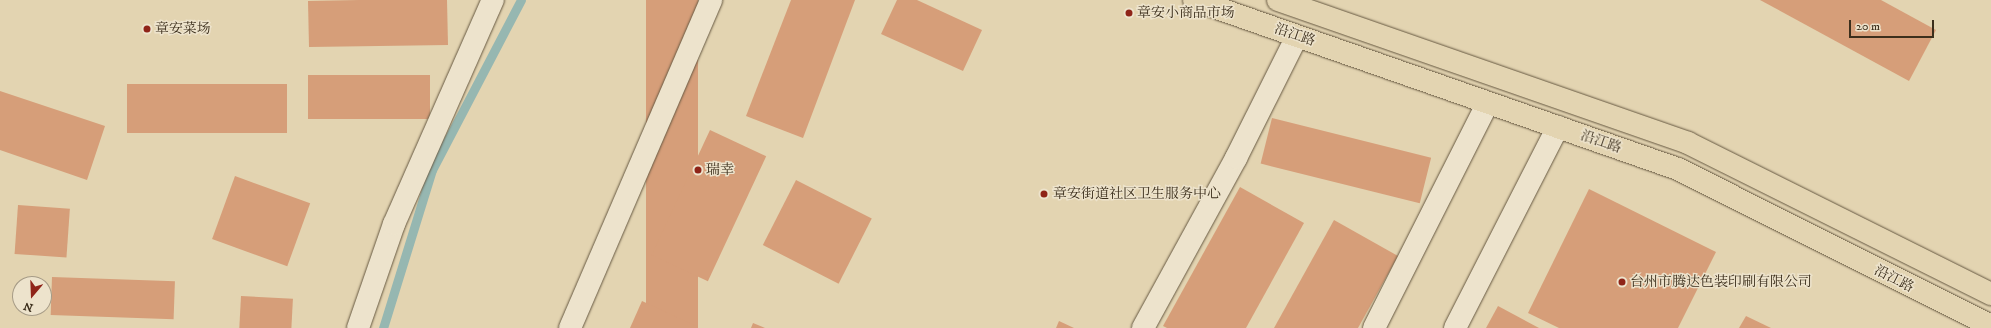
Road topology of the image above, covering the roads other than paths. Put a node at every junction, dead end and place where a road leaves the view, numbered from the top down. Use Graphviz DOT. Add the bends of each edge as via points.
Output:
graph roads {
  1 [pos="493,0"];
  2 [pos="711,0"];
  3 [pos="1194,0"];
  4 [pos="1278,0"];
  5 [pos="1297,36"];
  6 [pos="1487,104"];
  7 [pos="1558,127"];
  8 [pos="1991,294"];
  9 [pos="1991,326"];
  10 [pos="358,328"];
  11 [pos="570,328"];
  12 [pos="1143,328"];
  13 [pos="1374,328"];
  14 [pos="1455,328"];
  1 -- 10 [label="street" via="394,224"];
  2 -- 11 [label="street"];
  3 -- 5 [label="main road, 沿江路"];
  4 -- 8 [label="main road, 沿江路" via="1688,143"];
  5 -- 6 [label="main road, 沿江路"];
  5 -- 12 [label="street" via="1236,158"];
  6 -- 7 [label="main road, 沿江路"];
  6 -- 13 [label="street"];
  7 -- 9 [label="main road, 沿江路" via="1678,169"];
  7 -- 14 [label="street"];
}
